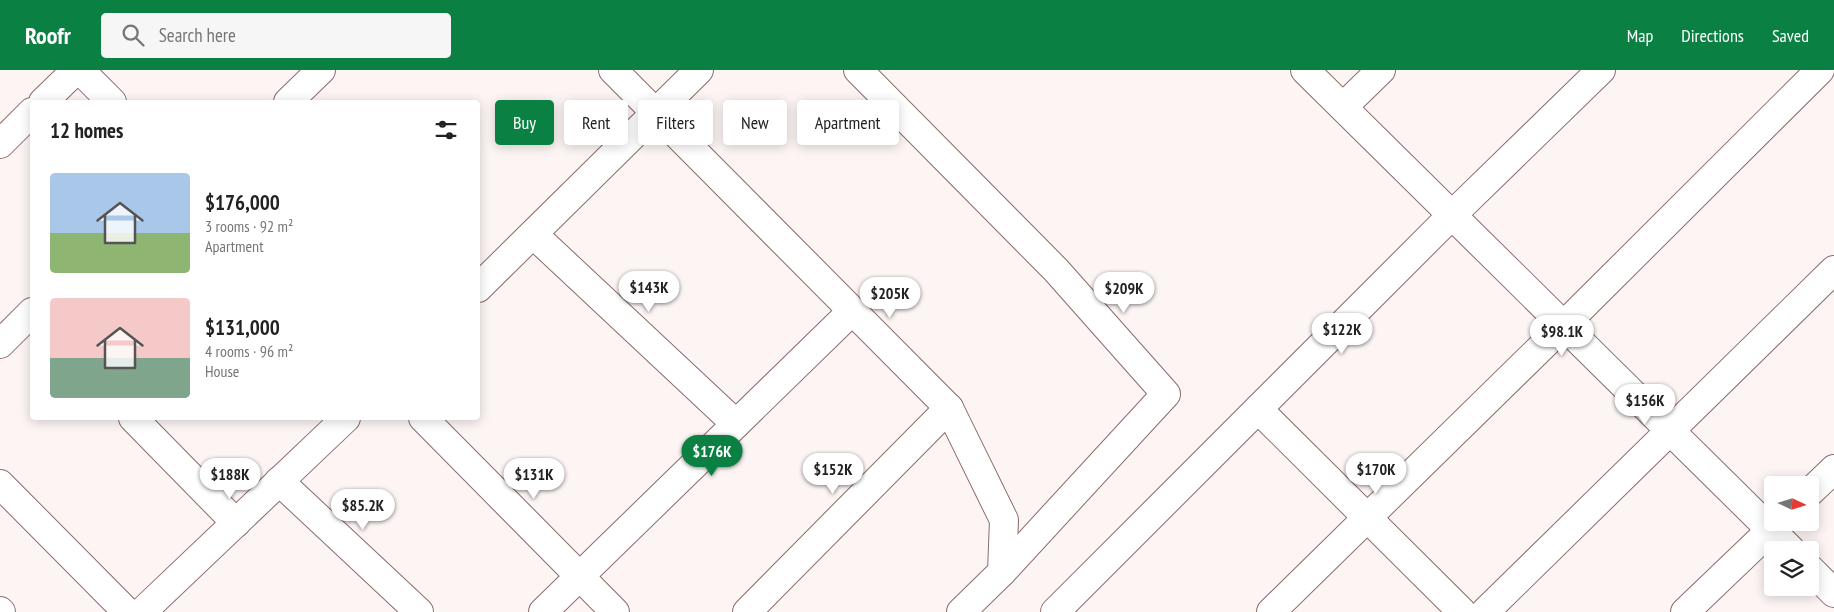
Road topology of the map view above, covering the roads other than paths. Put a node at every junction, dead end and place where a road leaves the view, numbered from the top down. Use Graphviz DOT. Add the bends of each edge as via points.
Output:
graph roads {
  1 [pos="76,70"];
  2 [pos="80,70"];
  3 [pos="320,70"];
  4 [pos="613,70"];
  5 [pos="699,70"];
  6 [pos="858,70"];
  7 [pos="1305,70"];
  8 [pos="1381,70"];
  9 [pos="1601,70"];
  10 [pos="1820,70"];
  11 [pos="1828,70"];
  12 [pos="1834,76"];
  13 [pos="44,100"];
  14 [pos="110,100"];
  15 [pos="290,100"];
  16 [pos="642,100"];
  17 [pos="670,100"];
  18 [pos="1343,107"];
  19 [pos="30,114"];
  20 [pos="638,131"];
  21 [pos="0,144"];
  22 [pos="687,145"];
  23 [pos="1452,215"];
  24 [pos="532,234"];
  25 [pos="1834,270"];
  26 [pos="480,286"];
  27 [pos="852,311"];
  28 [pos="30,315"];
  29 [pos="1564,326"];
  30 [pos="0,344"];
  31 [pos="948,408"];
  32 [pos="1258,409"];
  33 [pos="135,420"];
  34 [pos="344,420"];
  35 [pos="425,420"];
  36 [pos="736,424"];
  37 [pos="1670,431"];
  38 [pos="1834,468"];
  39 [pos="279,481"];
  40 [pos="1819,483"];
  41 [pos="0,484"];
  42 [pos="1764,516"];
  43 [pos="1368,517"];
  44 [pos="236,523"];
  45 [pos="1770,531"];
  46 [pos="1002,572"];
  47 [pos="580,576"];
  48 [pos="1819,578"];
  49 [pos="1834,593"];
  50 [pos="1058,611"];
  51 [pos="127,612"];
  52 [pos="142,612"];
  53 [pos="418,612"];
  54 [pos="543,612"];
  55 [pos="615,612"];
  56 [pos="747,612"];
  57 [pos="961,612"];
  58 [pos="1270,612"];
  59 [pos="1462,612"];
  60 [pos="1485,612"];
  61 [pos="1685,612"];
  1 -- 13 [label="street"];
  2 -- 14 [label="street"];
  3 -- 15 [label="street"];
  4 -- 16 [label="street"];
  5 -- 17 [label="street"];
  6 -- 46 [label="street" via="1056,270 1166,394"];
  7 -- 18 [label="street"];
  8 -- 18 [label="street"];
  9 -- 23 [label="street"];
  10 -- 29 [label="street"];
  11 -- 12 [label="street"];
  18 -- 23 [label="street"];
  19 -- 21 [label="street"];
  20 -- 24 [label="street"];
  22 -- 27 [label="street"];
  23 -- 29 [label="street"];
  23 -- 32 [label="street"];
  24 -- 26 [label="street"];
  24 -- 36 [label="street"];
  25 -- 37 [label="street"];
  27 -- 31 [label="street"];
  27 -- 36 [label="street"];
  28 -- 30 [label="street"];
  29 -- 37 [label="street"];
  29 -- 43 [label="street"];
  31 -- 46 [label="street" via="1004,520"];
  31 -- 56 [label="street"];
  32 -- 43 [label="street"];
  32 -- 50 [label="street"];
  33 -- 44 [label="street"];
  34 -- 39 [label="street"];
  35 -- 47 [label="street"];
  36 -- 47 [label="street"];
  37 -- 42 [label="street"];
  37 -- 60 [label="street"];
  38 -- 40 [label="street"];
  39 -- 44 [label="street"];
  39 -- 53 [label="street"];
  41 -- 51 [label="street"];
  43 -- 58 [label="street"];
  43 -- 59 [label="street"];
  44 -- 52 [label="street"];
  45 -- 61 [label="street"];
  46 -- 57 [label="street"];
  47 -- 54 [label="street"];
  47 -- 55 [label="street"];
  48 -- 49 [label="street"];
}
